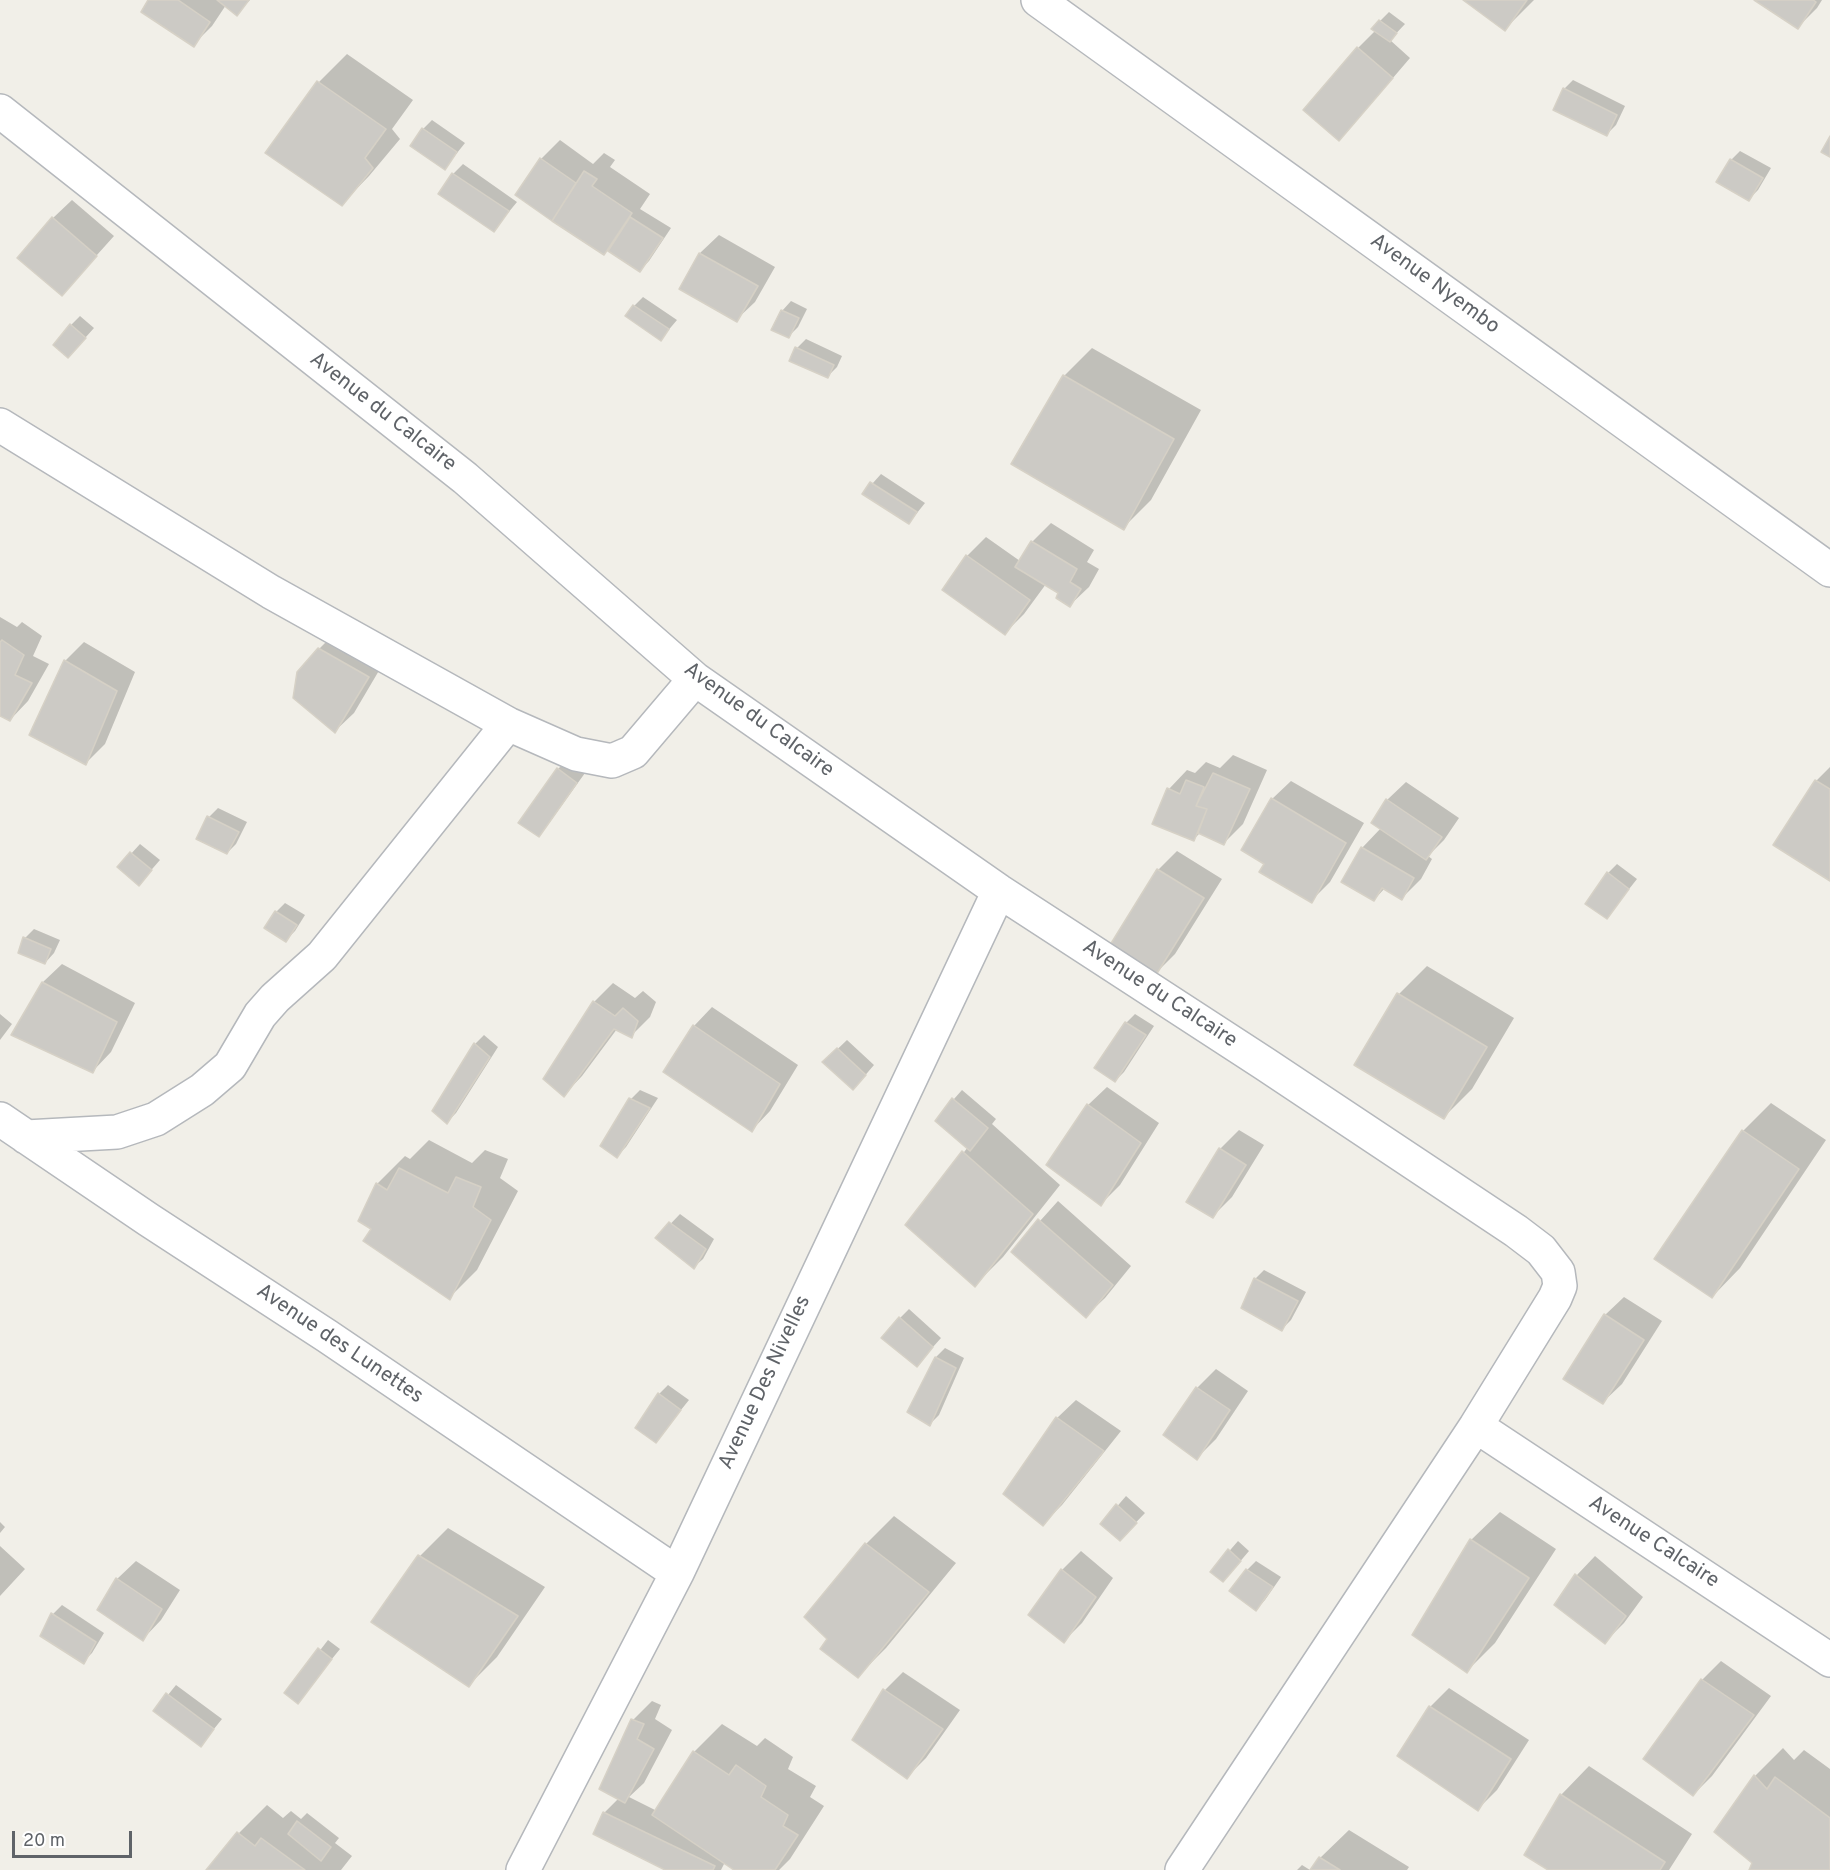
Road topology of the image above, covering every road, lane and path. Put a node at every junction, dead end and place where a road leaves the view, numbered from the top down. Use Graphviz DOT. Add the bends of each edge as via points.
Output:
graph roads {
  1 [pos="1038,0"];
  2 [pos="0,111"];
  3 [pos="0,425"];
  4 [pos="1830,570"];
  5 [pos="695,679"];
  6 [pos="508,724"];
  7 [pos="999,891"];
  8 [pos="13,1128"];
  9 [pos="1476,1426"];
  10 [pos="676,1573"];
  11 [pos="1830,1660"];
  12 [pos="523,1870"];
  13 [pos="1182,1870"];
  1 -- 4 [label="street, Avenue Nyembo"];
  2 -- 5 [label="street, Avenue du Calcaire" via="465,478"];
  3 -- 6 [label="street" via="271,592"];
  5 -- 6 [label="street" via="642,744 612,761 576,754"];
  5 -- 7 [label="street, Avenue du Calcaire"];
  6 -- 8 [label="street" via="322,956 275,998 230,1066 209,1084 156,1119 117,1132"];
  7 -- 9 [label="street, Avenue du Calcaire" via="1541,1250 1558,1272 1560,1286"];
  7 -- 10 [label="street, Avenue Des Nivelles"];
  8 -- 10 [label="street, Avenue des Lunettes"];
  9 -- 11 [label="street, Avenue Calcaire"];
  9 -- 13 [label="street"];
  10 -- 12 [label="street, Avenue Des Nivelles"];
}
